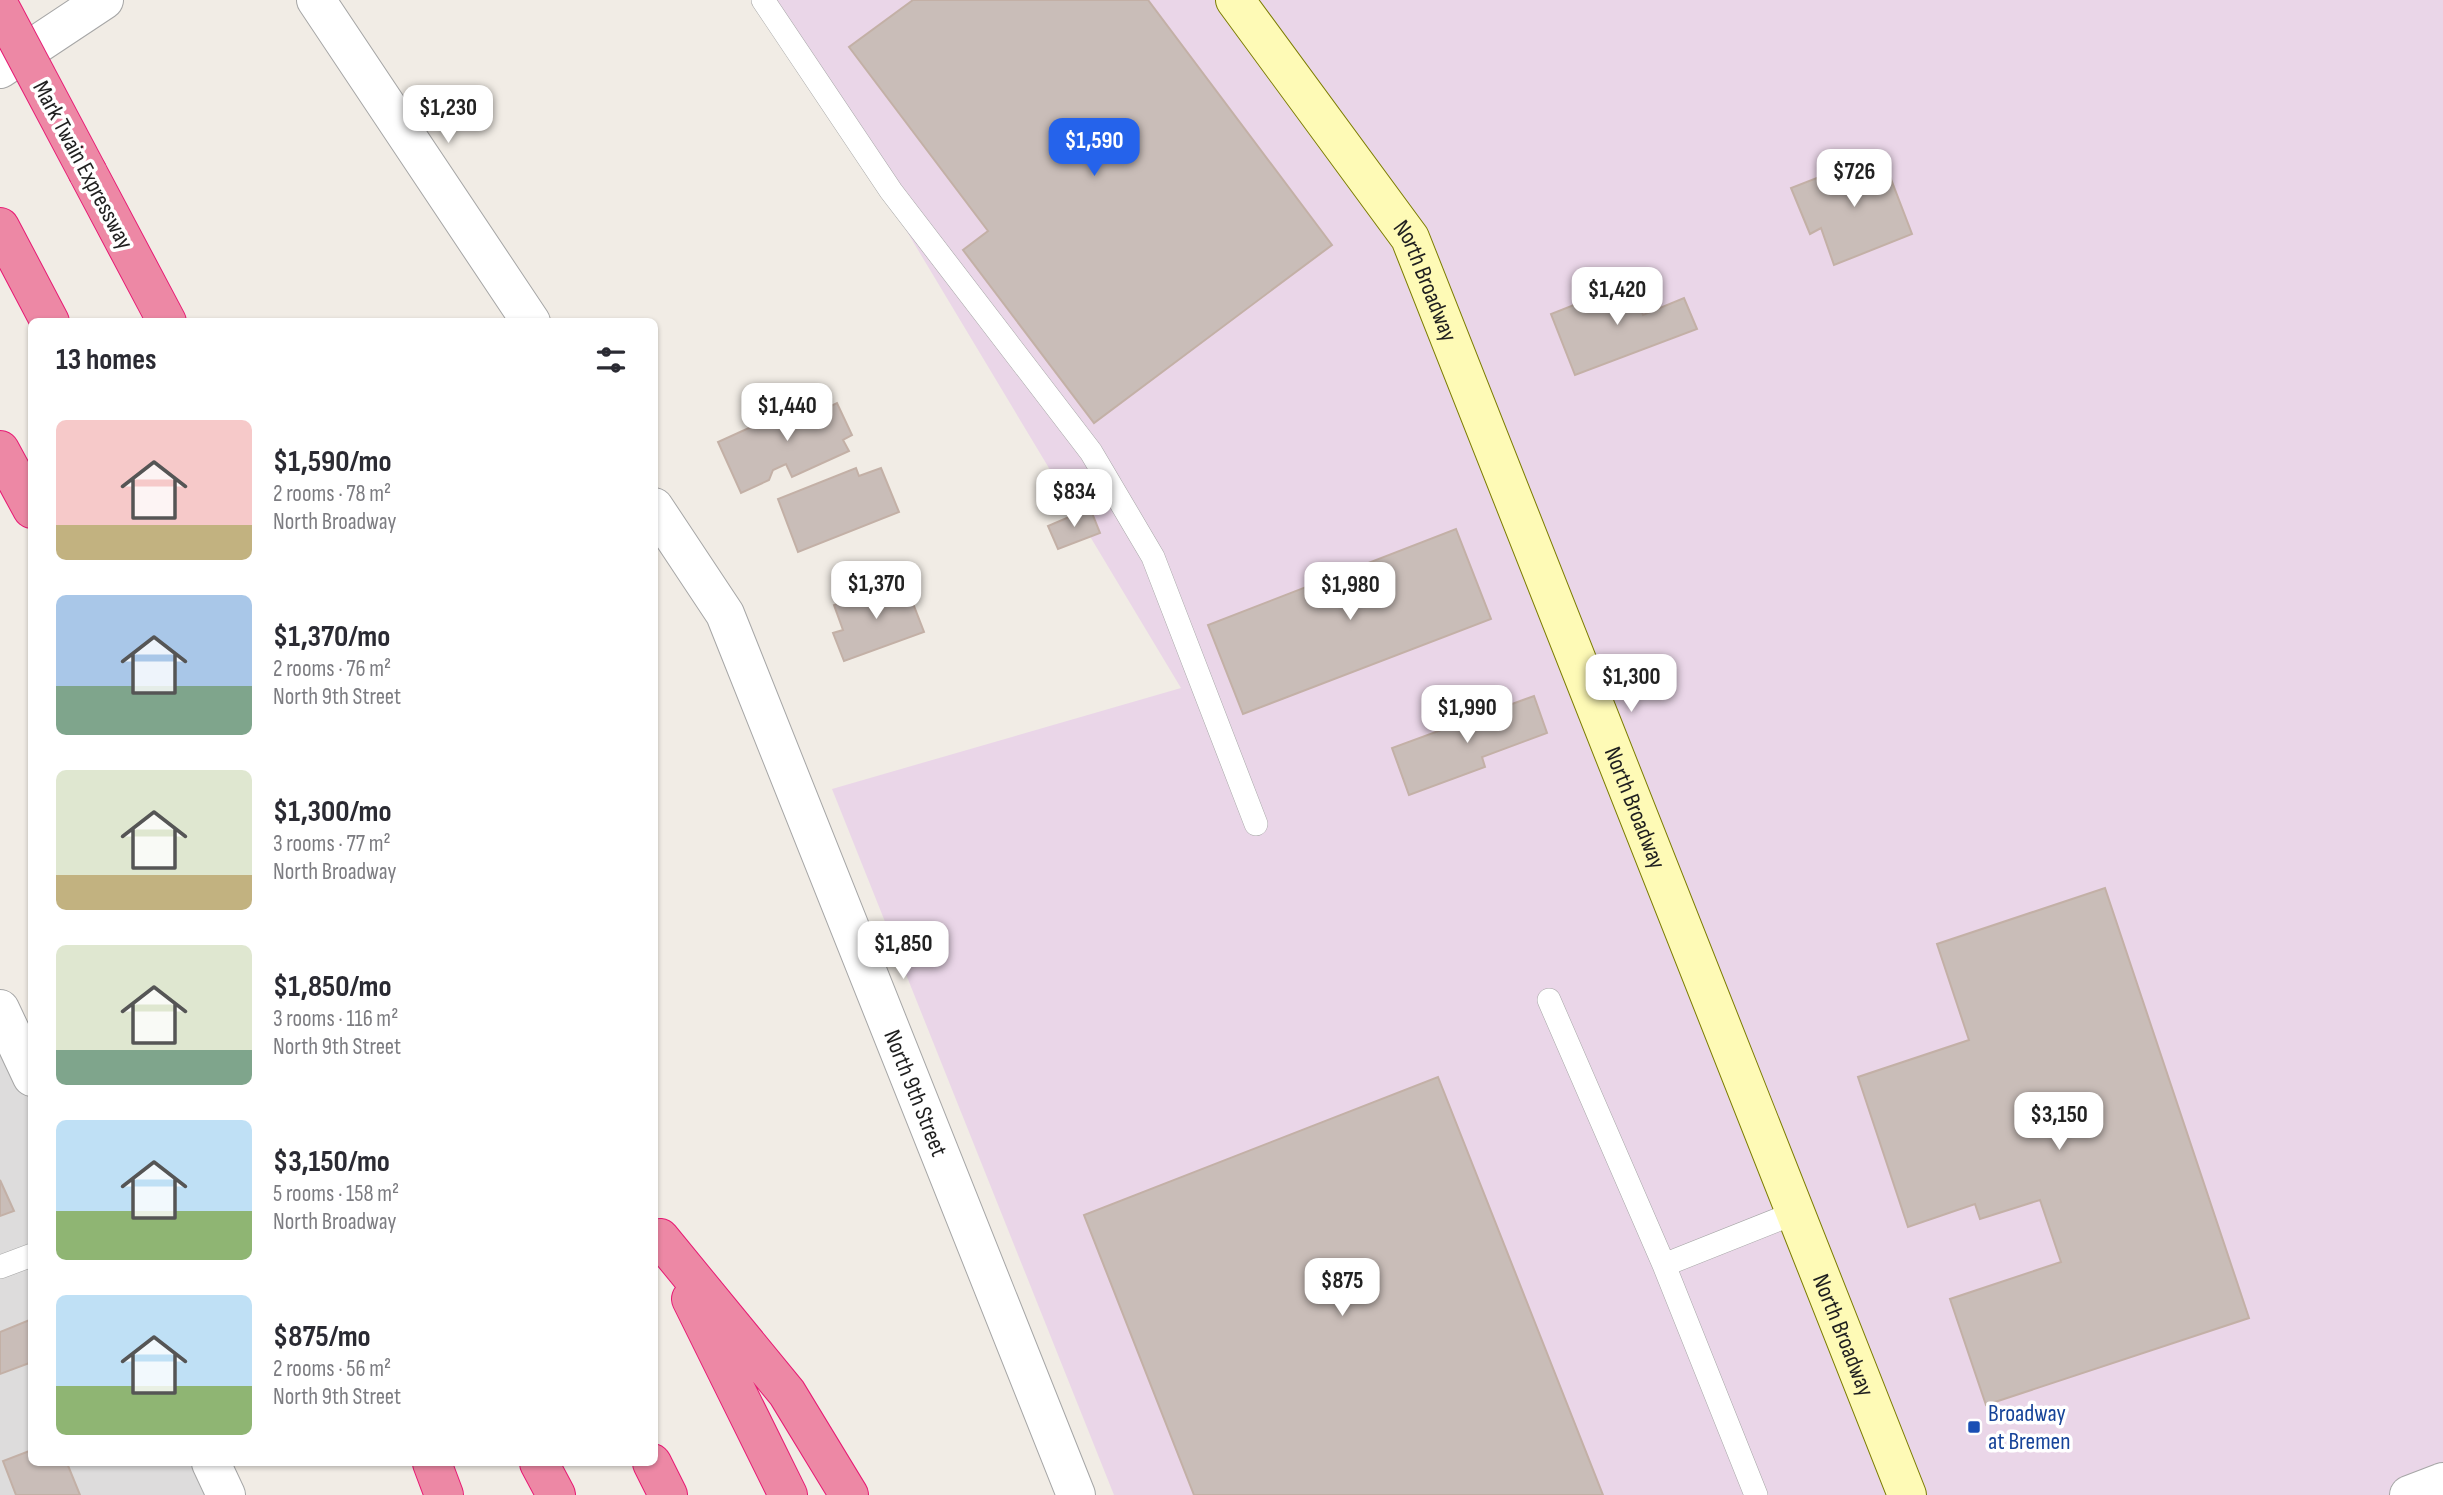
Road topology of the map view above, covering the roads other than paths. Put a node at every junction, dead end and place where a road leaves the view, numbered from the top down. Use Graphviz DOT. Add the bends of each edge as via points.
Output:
graph roads {
  1 [pos="104,0"];
  2 [pos="316,0"];
  3 [pos="763,0"];
  4 [pos="1235,0"];
  5 [pos="0,7"];
  6 [pos="0,69"];
  7 [pos="1,229"];
  8 [pos="48,318"];
  9 [pos="165,318"];
  10 [pos="528,318"];
  11 [pos="0,450"];
  12 [pos="28,502"];
  13 [pos="658,513"];
  14 [pos="1256,824"];
  15 [pos="1549,1000"];
  16 [pos="0,1009"];
  17 [pos="28,1068"];
  18 [pos="1797,1212"];
  19 [pos="658,1234"];
  20 [pos="658,1235"];
  21 [pos="28,1256"];
  22 [pos="1664,1265"];
  23 [pos="0,1267"];
  24 [pos="212,1466"];
  25 [pos="433,1466"];
  26 [pos="541,1466"];
  27 [pos="654,1466"];
  28 [pos="2443,1482"];
  29 [pos="226,1495"];
  30 [pos="444,1495"];
  31 [pos="556,1495"];
  32 [pos="668,1495"];
  33 [pos="788,1495"];
  34 [pos="849,1495"];
  35 [pos="1076,1495"];
  36 [pos="1756,1495"];
  37 [pos="1907,1495"];
  38 [pos="2409,1495"];
  1 -- 6 [label="street"];
  2 -- 10 [label="street"];
  3 -- 14 [label="lane" via="891,191 1091,452 1153,557"];
  4 -- 18 [label="main road, North Broadway" via="1410,238"];
  5 -- 9 [label="highway, Mark Twain Expressway, bridge"];
  7 -- 8 [label="highway"];
  11 -- 12 [label="highway"];
  13 -- 35 [label="street, North 9th Street" via="725,614"];
  15 -- 22 [label="lane"];
  16 -- 17 [label="street"];
  18 -- 22 [label="lane"];
  18 -- 37 [label="main road, North Broadway"];
  19 -- 34 [label="highway" via="787,1393"];
  20 -- 33 [label="highway"];
  21 -- 23 [label="lane"];
  22 -- 36 [label="lane"];
  24 -- 29 [label="street"];
  25 -- 30 [label="highway"];
  26 -- 31 [label="highway"];
  27 -- 32 [label="highway"];
  28 -- 38 [label="street"];
}
